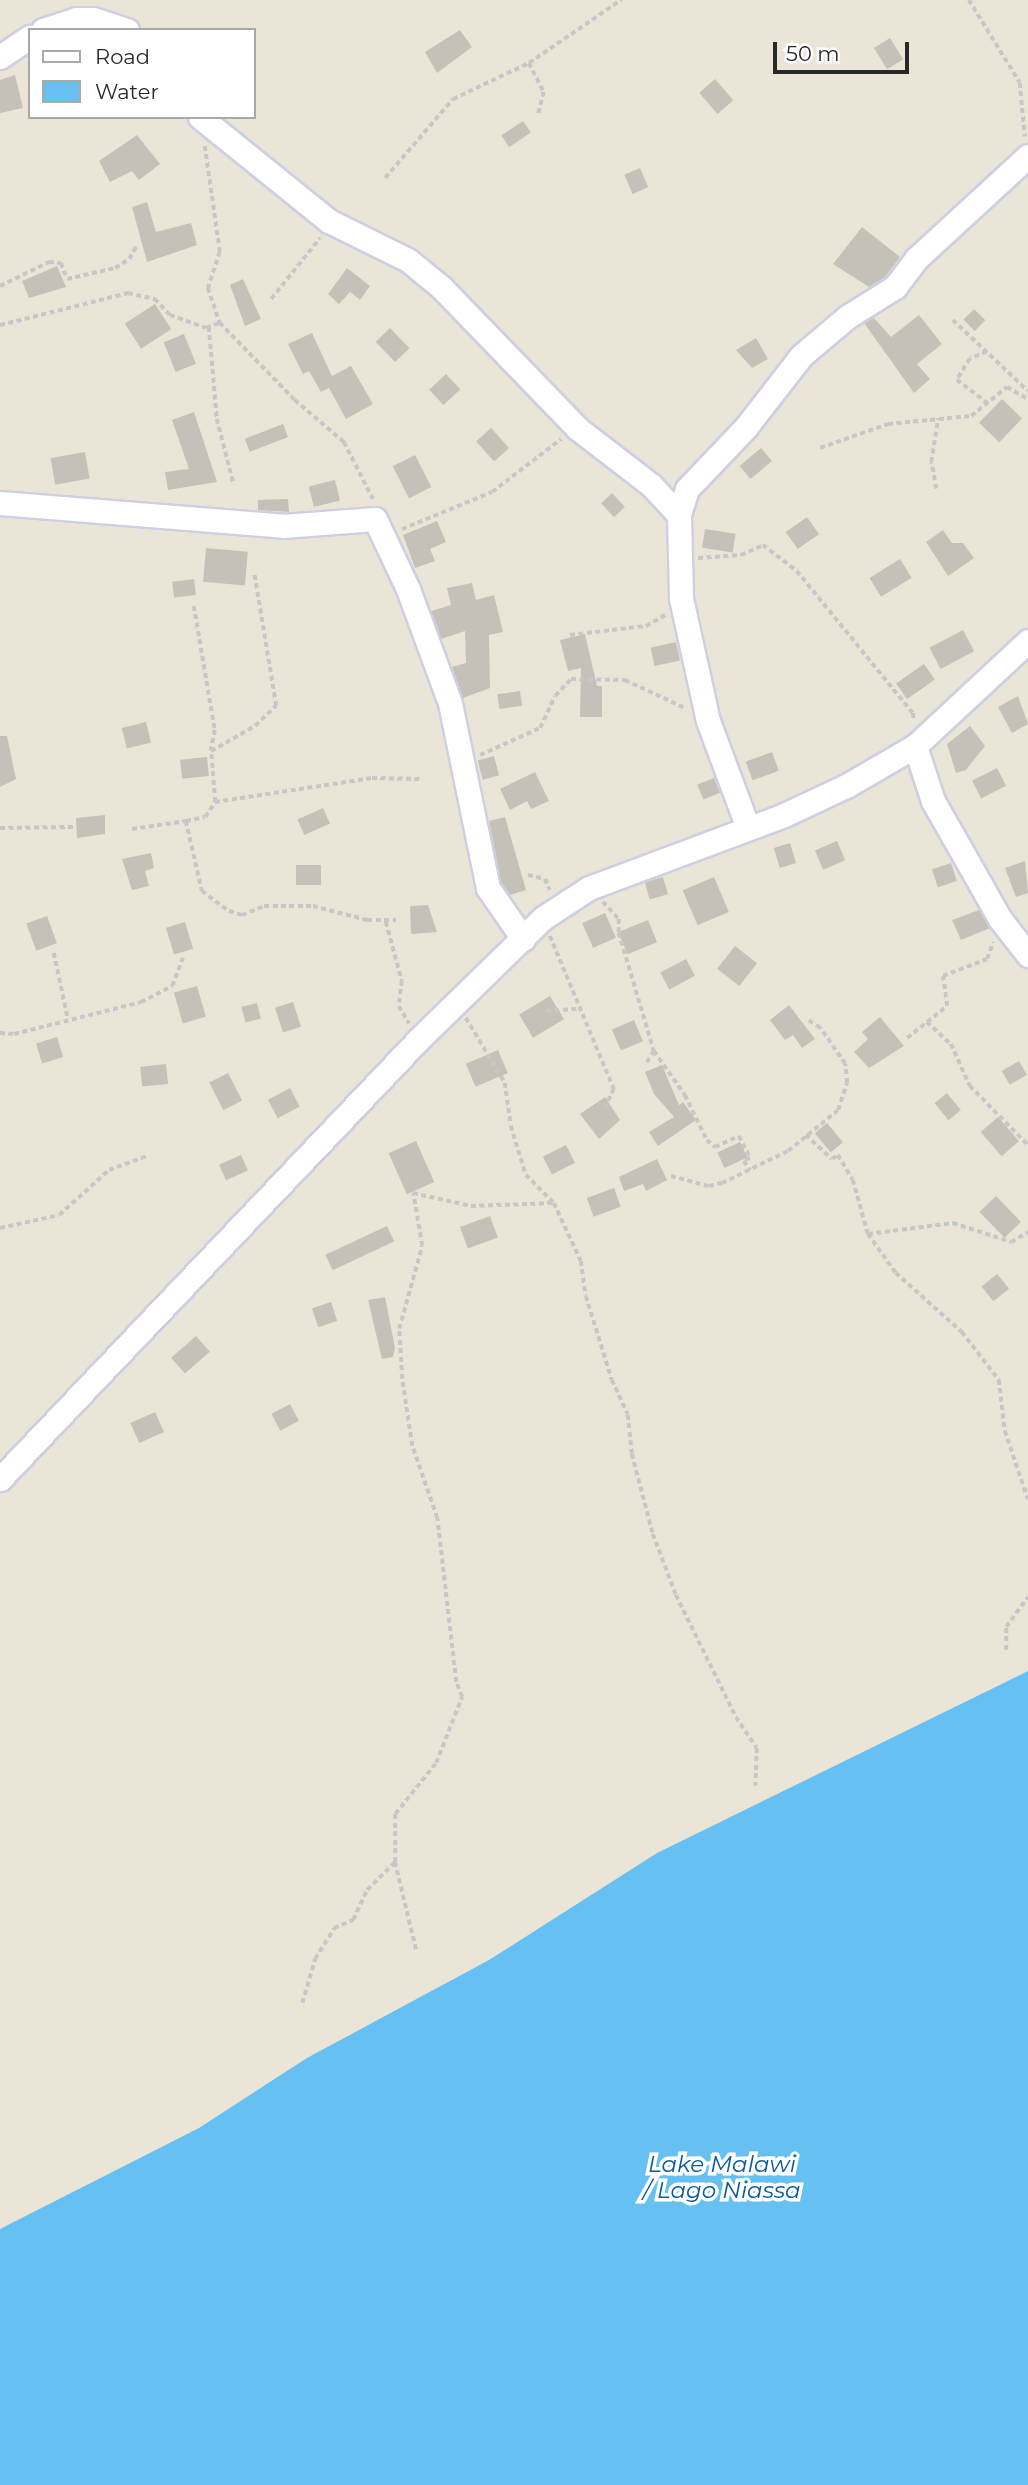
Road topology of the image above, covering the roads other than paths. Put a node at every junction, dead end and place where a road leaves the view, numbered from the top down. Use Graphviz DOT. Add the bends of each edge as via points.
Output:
graph roads {
  1 [pos="49,28"];
  2 [pos="121,28"];
  3 [pos="28,38"];
  4 [pos="0,57"];
  5 [pos="202,119"];
  6 [pos="1028,156"];
  7 [pos="0,503"];
  8 [pos="680,516"];
  9 [pos="1028,640"];
  10 [pos="915,746"];
  11 [pos="748,828"];
  12 [pos="523,939"];
  13 [pos="1028,955"];
  14 [pos="0,1479"];
  1 -- 2 [label="street" via="76,19"];
  3 -- 4 [label="street"];
  5 -- 8 [label="street" via="329,221 408,260 442,288 577,428 651,485"];
  6 -- 8 [label="street" via="916,259 895,287 847,317 801,356 746,427 687,489"];
  7 -- 12 [label="street" via="283,526 375,519 408,589 450,703 488,888"];
  8 -- 11 [label="street" via="681,598 708,721"];
  9 -- 10 [label="street"];
  10 -- 11 [label="street" via="848,785"];
  10 -- 13 [label="street" via="933,800 1000,919"];
  11 -- 12 [label="street" via="589,888 550,913"];
  12 -- 14 [label="street" via="418,1040"];
}
